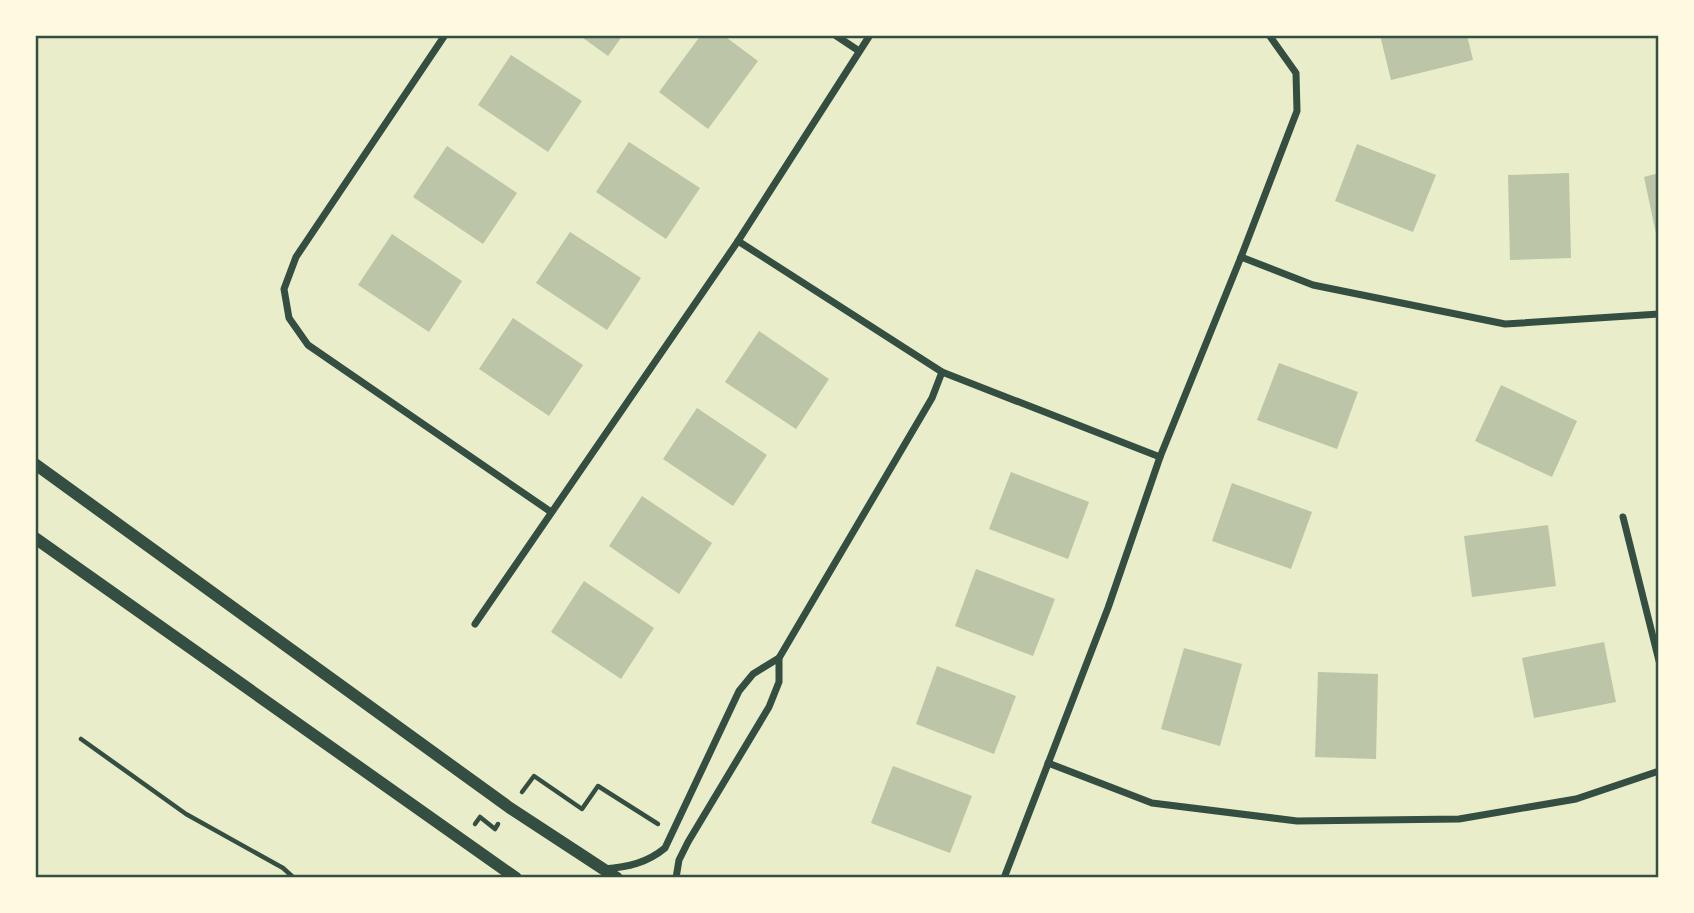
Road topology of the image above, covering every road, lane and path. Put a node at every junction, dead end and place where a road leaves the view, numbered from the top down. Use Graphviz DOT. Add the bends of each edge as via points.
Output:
graph roads {
  1 [pos="445,35"];
  2 [pos="835,35"];
  3 [pos="870,35"];
  4 [pos="1269,35"];
  5 [pos="859,51"];
  6 [pos="738,241"];
  7 [pos="1241,257"];
  8 [pos="1659,314"];
  9 [pos="942,372"];
  10 [pos="1160,457"];
  11 [pos="35,464"];
  12 [pos="551,512"];
  13 [pos="1623,517"];
  14 [pos="35,538"];
  15 [pos="475,624"];
  16 [pos="779,658"];
  17 [pos="1659,661"];
  18 [pos="81,739"];
  19 [pos="1048,763"];
  20 [pos="1659,771"];
  21 [pos="510,808"];
  22 [pos="673,834"];
  23 [pos="463,842"];
  24 [pos="688,842"];
  25 [pos="602,869"];
  26 [pos="294,878"];
  27 [pos="516,878"];
  28 [pos="617,878"];
  29 [pos="676,878"];
  30 [pos="1004,878"];
  1 -- 12 [label="street" via="296,257 284,289 289,318 308,345"];
  2 -- 5 [label="street"];
  3 -- 5 [label="street"];
  4 -- 7 [label="street" via="1296,73 1297,111"];
  5 -- 6 [label="street"];
  6 -- 9 [label="street"];
  6 -- 12 [label="street"];
  7 -- 8 [label="street" via="1313,285 1505,324"];
  7 -- 10 [label="street"];
  9 -- 10 [label="street"];
  9 -- 16 [label="street" via="932,398"];
  10 -- 19 [label="street"];
  11 -- 21 [label="street"];
  12 -- 15 [label="street"];
  13 -- 17 [label="street"];
  14 -- 23 [label="street"];
  16 -- 22 [label="street" via="753,674 739,691"];
  16 -- 24 [label="street" via="779,682 769,707"];
  18 -- 26 [label="path" via="186,814"];
  19 -- 20 [label="street" via="1152,803 1297,821 1459,819 1576,799"];
  19 -- 30 [label="street"];
  21 -- 22 [label="path" via="534,776 582,809 598,786"];
  21 -- 23 [label="path" via="495,829 480,817"];
  21 -- 25 [label="street"];
  22 -- 24 [label="street"];
  22 -- 25 [label="street" via="666,848 654,857"];
  23 -- 27 [label="street"];
  24 -- 29 [label="street"];
  25 -- 28 [label="street"];
}
